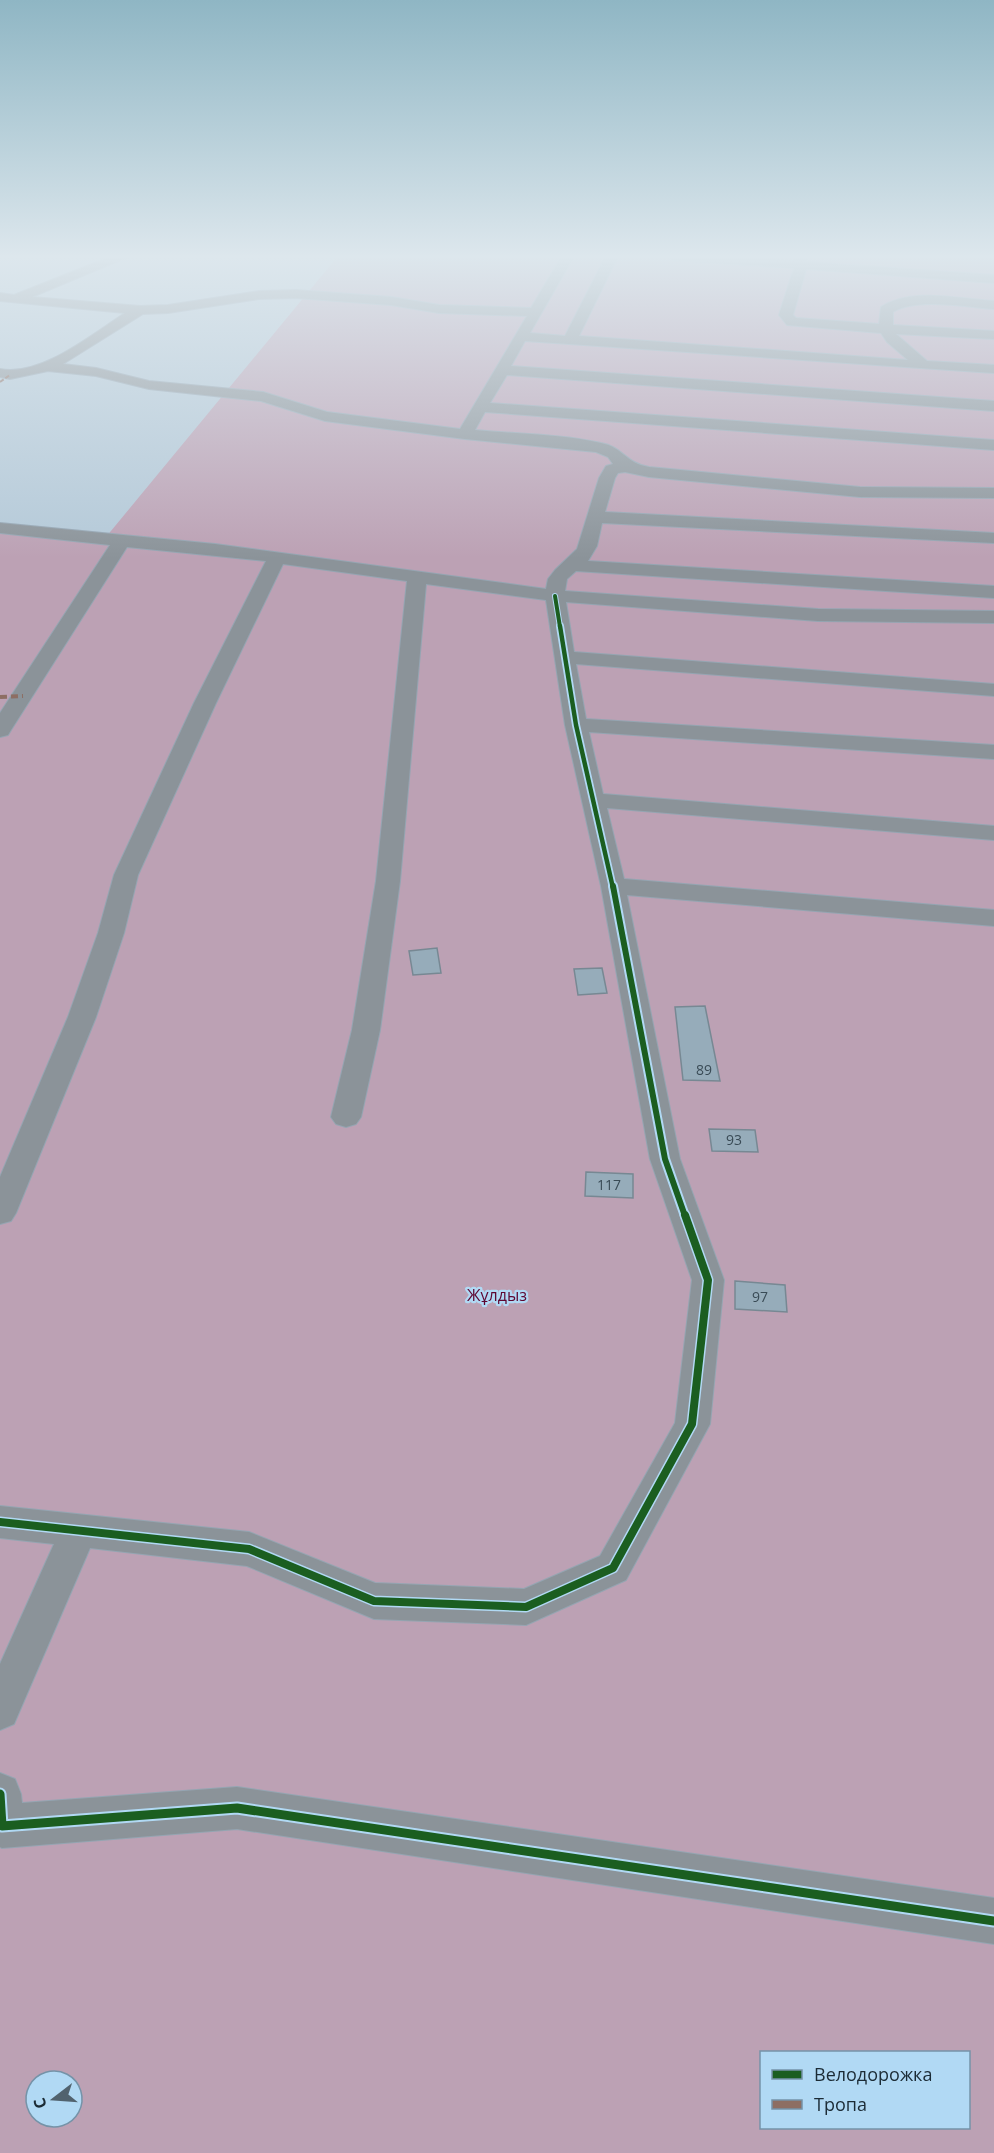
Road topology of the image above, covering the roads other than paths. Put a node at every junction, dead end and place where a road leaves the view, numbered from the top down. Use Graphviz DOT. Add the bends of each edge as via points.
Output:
graph roads {
  1 [pos="65,356"];
  2 [pos="509,356"];
  3 [pos="803,356"];
  4 [pos="913,356"];
  5 [pos="923,365"];
  6 [pos="48,367"];
  7 [pos="994,369"];
  8 [pos="501,370"];
  9 [pos="0,373"];
  10 [pos="994,406"];
  11 [pos="479,407"];
  12 [pos="465,434"];
  13 [pos="994,445"];
  14 [pos="626,466"];
  15 [pos="994,492"];
  16 [pos="595,517"];
  17 [pos="0,528"];
  18 [pos="994,538"];
  19 [pos="122,541"];
  20 [pos="277,557"];
  21 [pos="569,565"];
  22 [pos="417,578"];
  23 [pos="994,592"];
  24 [pos="555,596"];
  25 [pos="994,617"];
  26 [pos="564,657"];
  27 [pos="994,690"];
  28 [pos="576,725"];
  29 [pos="0,730"];
  30 [pos="994,753"];
  31 [pos="592,800"];
  32 [pos="994,833"];
  33 [pos="613,886"];
  34 [pos="994,918"];
  35 [pos="346,1117"];
  36 [pos="0,1213"];
  37 [pos="0,1522"];
  38 [pos="79,1531"];
  39 [pos="0,1710"];
  40 [pos="1,1817"];
  41 [pos="994,1921"];
  1 -- 6 [label="street"];
  2 -- 8 [label="street"];
  3 -- 5 [label="street"];
  4 -- 5 [label="street"];
  5 -- 7 [label="street"];
  6 -- 9 [label="street" via="10,375"];
  6 -- 12 [label="street" via="96,372 149,385 263,397 325,416"];
  8 -- 10 [label="street"];
  8 -- 11 [label="street"];
  11 -- 12 [label="street"];
  11 -- 13 [label="street"];
  12 -- 14 [label="street" via="599,447 615,454"];
  14 -- 15 [label="street" via="649,472 860,492"];
  14 -- 16 [label="street" via="612,470 607,478"];
  16 -- 18 [label="street"];
  16 -- 21 [label="street" via="586,550"];
  17 -- 19 [label="street"];
  19 -- 20 [label="street"];
  19 -- 29 [label="street"];
  20 -- 22 [label="street"];
  20 -- 36 [label="street" via="126,875 82,1017"];
  21 -- 23 [label="street"];
  21 -- 24 [label="street" via="554,583"];
  22 -- 24 [label="street"];
  22 -- 35 [label="street" via="388,881 366,1030"];
  24 -- 25 [label="street" via="818,615"];
  24 -- 26 [label="street"];
  26 -- 27 [label="street"];
  26 -- 28 [label="street"];
  28 -- 30 [label="street"];
  28 -- 31 [label="street"];
  31 -- 32 [label="street"];
  31 -- 33 [label="street"];
  33 -- 34 [label="street"];
  33 -- 38 [label="street" via="665,1159 708,1280 692,1424 613,1569 526,1606 374,1601 249,1549"];
  37 -- 38 [label="street"];
  38 -- 39 [label="street"];
  40 -- 41 [label="street" via="237,1808"];
}
